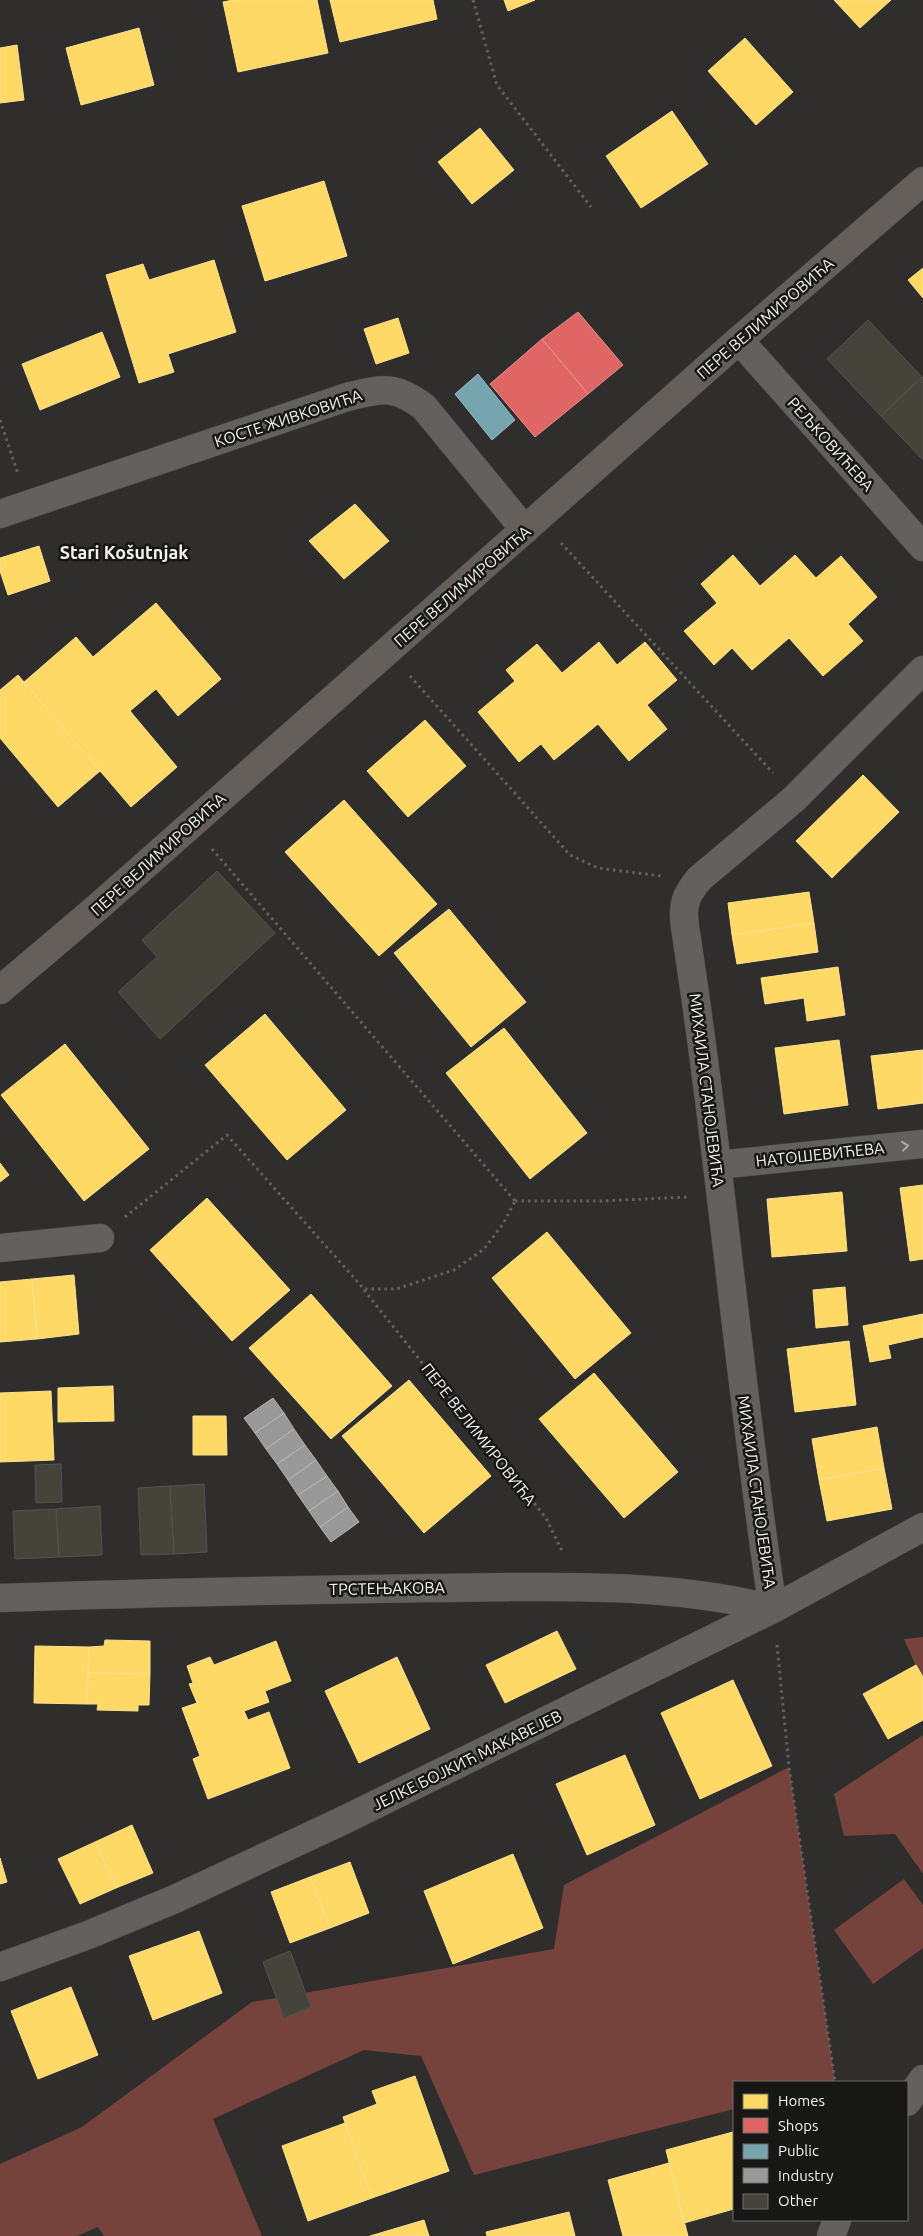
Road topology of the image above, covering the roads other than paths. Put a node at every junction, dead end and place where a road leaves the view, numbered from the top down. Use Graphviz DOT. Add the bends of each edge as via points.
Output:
graph roads {
  1 [pos="923,181"];
  2 [pos="738,340"];
  3 [pos="0,514"];
  4 [pos="531,524"];
  5 [pos="923,546"];
  6 [pos="923,670"];
  7 [pos="0,990"];
  8 [pos="923,1144"];
  9 [pos="717,1165"];
  10 [pos="100,1238"];
  11 [pos="0,1248"];
  12 [pos="923,1527"];
  13 [pos="0,1598"];
  14 [pos="773,1610"];
  15 [pos="0,1967"];
  16 [pos="837,2221"];
  17 [pos="830,2236"];
  1 -- 2 [label="main road, ПЕРЕ ВЕЛИМИРОВИЋА"];
  2 -- 4 [label="main road, ПЕРЕ ВЕЛИМИРОВИЋА"];
  2 -- 5 [label="street, РЕЉКОВИЋЕВА"];
  3 -- 4 [label="street, КОСТЕ ЖИВКОВИЋА" via="347,397 389,389 424,407"];
  4 -- 7 [label="main road, ПЕРЕ ВЕЛИМИРОВИЋА"];
  6 -- 9 [label="street, МИХАИЛА СТАНОЈЕВИЋА" via="794,799 689,891 683,914"];
  9 -- 8 [label="street, НАТОШЕВИЋЕВА, one-way"];
  9 -- 14 [label="street, МИХАИЛА СТАНОЈЕВИЋА"];
  10 -- 11 [label="street"];
  12 -- 14 [label="street, ЈЕЛКЕ БОЈКИЋ МАКАВЕЈЕВ"];
  13 -- 14 [label="street, ТРСТЕЊАКОВА" via="284,1589 580,1588 687,1594 735,1600"];
  14 -- 15 [label="street, ЈЕЛКЕ БОЈКИЋ МАКАВЕЈЕВ" via="342,1822 88,1935"];
  16 -- 17 [label="street"];
}
